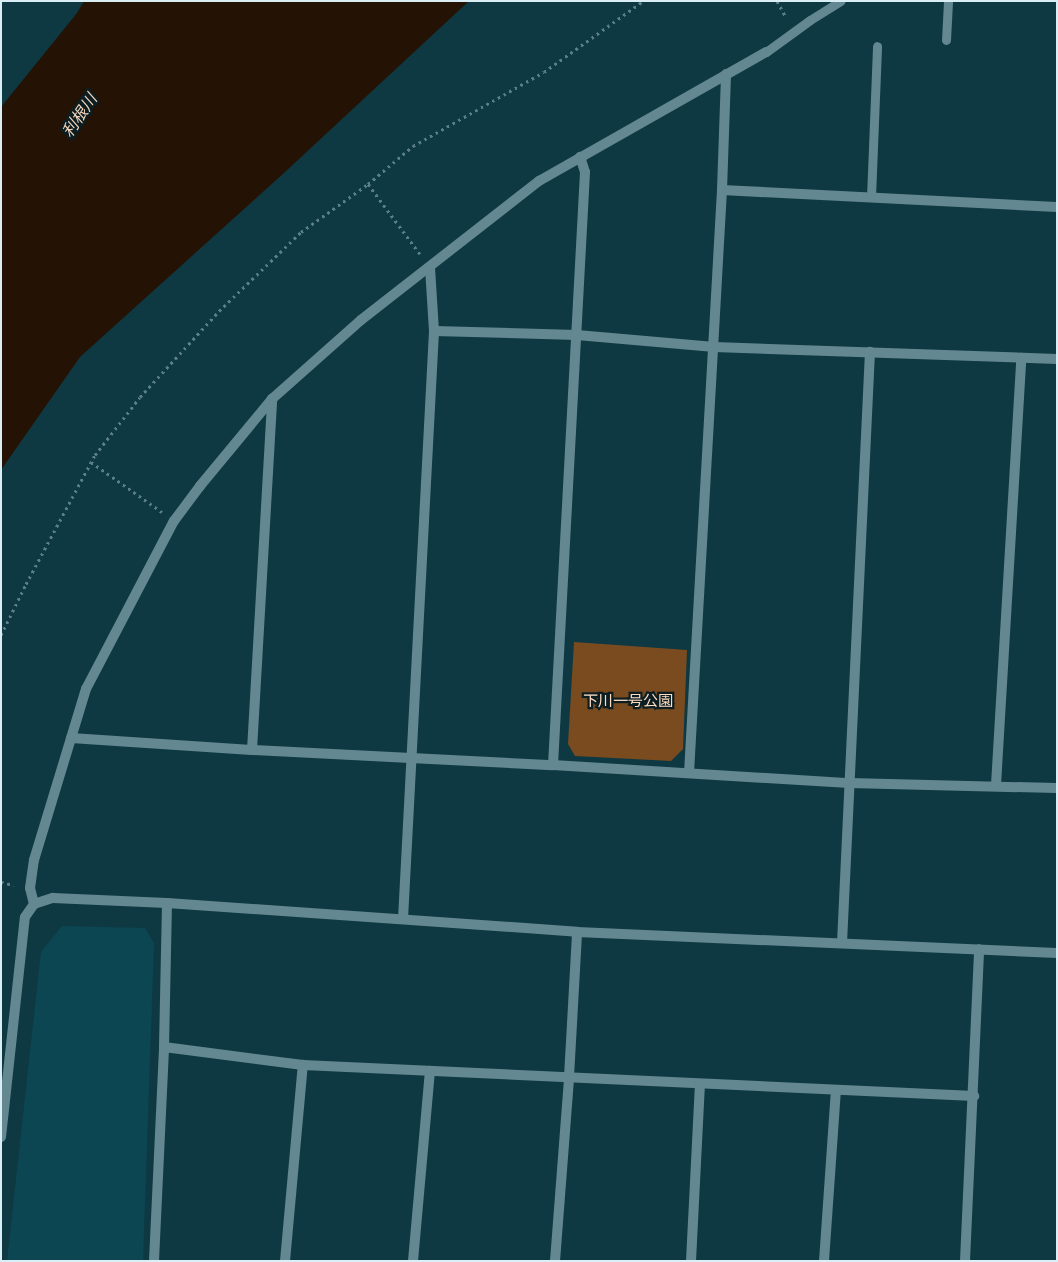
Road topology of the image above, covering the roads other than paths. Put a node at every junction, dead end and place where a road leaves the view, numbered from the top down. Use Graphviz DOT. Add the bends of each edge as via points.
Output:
graph roads {
  1 [pos="841,1"];
  2 [pos="948,1"];
  3 [pos="946,40"];
  4 [pos="877,46"];
  5 [pos="766,52"];
  6 [pos="726,74"];
  7 [pos="580,157"];
  8 [pos="722,190"];
  9 [pos="871,197"];
  10 [pos="1057,207"];
  11 [pos="430,267"];
  12 [pos="434,331"];
  13 [pos="577,335"];
  14 [pos="714,346"];
  15 [pos="870,352"];
  16 [pos="1021,358"];
  17 [pos="1057,359"];
  18 [pos="272,399"];
  19 [pos="71,738"];
  20 [pos="252,750"];
  21 [pos="413,758"];
  22 [pos="553,765"];
  23 [pos="689,773"];
  24 [pos="849,783"];
  25 [pos="996,785"];
  26 [pos="1057,788"];
  27 [pos="167,903"];
  28 [pos="34,904"];
  29 [pos="403,919"];
  30 [pos="577,932"];
  31 [pos="842,943"];
  32 [pos="979,949"];
  33 [pos="1057,953"];
  34 [pos="164,1047"];
  35 [pos="303,1065"];
  36 [pos="430,1071"];
  37 [pos="569,1077"];
  38 [pos="700,1084"];
  39 [pos="836,1090"];
  40 [pos="974,1096"];
  41 [pos="1,1137"];
  42 [pos="154,1261"];
  43 [pos="285,1261"];
  44 [pos="413,1261"];
  45 [pos="555,1261"];
  46 [pos="692,1261"];
  47 [pos="824,1261"];
  48 [pos="966,1261"];
  1 -- 5 [label="lane"];
  2 -- 3 [label="lane"];
  4 -- 9 [label="lane"];
  5 -- 6 [label="street"];
  6 -- 7 [label="street"];
  6 -- 8 [label="street"];
  7 -- 11 [label="street" via="539,181"];
  7 -- 13 [label="street" via="585,172"];
  8 -- 9 [label="street"];
  8 -- 14 [label="street"];
  9 -- 10 [label="street"];
  11 -- 12 [label="street"];
  11 -- 18 [label="street" via="361,320"];
  12 -- 13 [label="street"];
  12 -- 21 [label="street"];
  13 -- 14 [label="street"];
  13 -- 22 [label="street"];
  14 -- 15 [label="street"];
  14 -- 23 [label="street"];
  15 -- 16 [label="street"];
  15 -- 24 [label="street"];
  16 -- 17 [label="street"];
  16 -- 25 [label="street"];
  18 -- 19 [label="street" via="174,521 86,689"];
  18 -- 20 [label="street"];
  19 -- 20 [label="street"];
  19 -- 28 [label="street" via="34,860 30,888"];
  20 -- 21 [label="street"];
  21 -- 22 [label="street"];
  21 -- 29 [label="street"];
  22 -- 23 [label="street"];
  23 -- 24 [label="street"];
  24 -- 25 [label="street"];
  24 -- 31 [label="street"];
  25 -- 26 [label="street"];
  27 -- 28 [label="street" via="72,897"];
  27 -- 29 [label="street"];
  27 -- 34 [label="street"];
  28 -- 41 [label="street" via="25,917 21,935"];
  29 -- 30 [label="street"];
  30 -- 31 [label="street"];
  30 -- 37 [label="street"];
  31 -- 32 [label="street"];
  32 -- 33 [label="street"];
  32 -- 40 [label="street"];
  34 -- 35 [label="street"];
  34 -- 42 [label="street"];
  35 -- 36 [label="street"];
  35 -- 43 [label="street"];
  36 -- 37 [label="street"];
  36 -- 44 [label="street"];
  37 -- 38 [label="street"];
  37 -- 45 [label="street"];
  38 -- 39 [label="street"];
  38 -- 46 [label="street"];
  39 -- 40 [label="street"];
  39 -- 47 [label="street"];
  40 -- 48 [label="street"];
}
